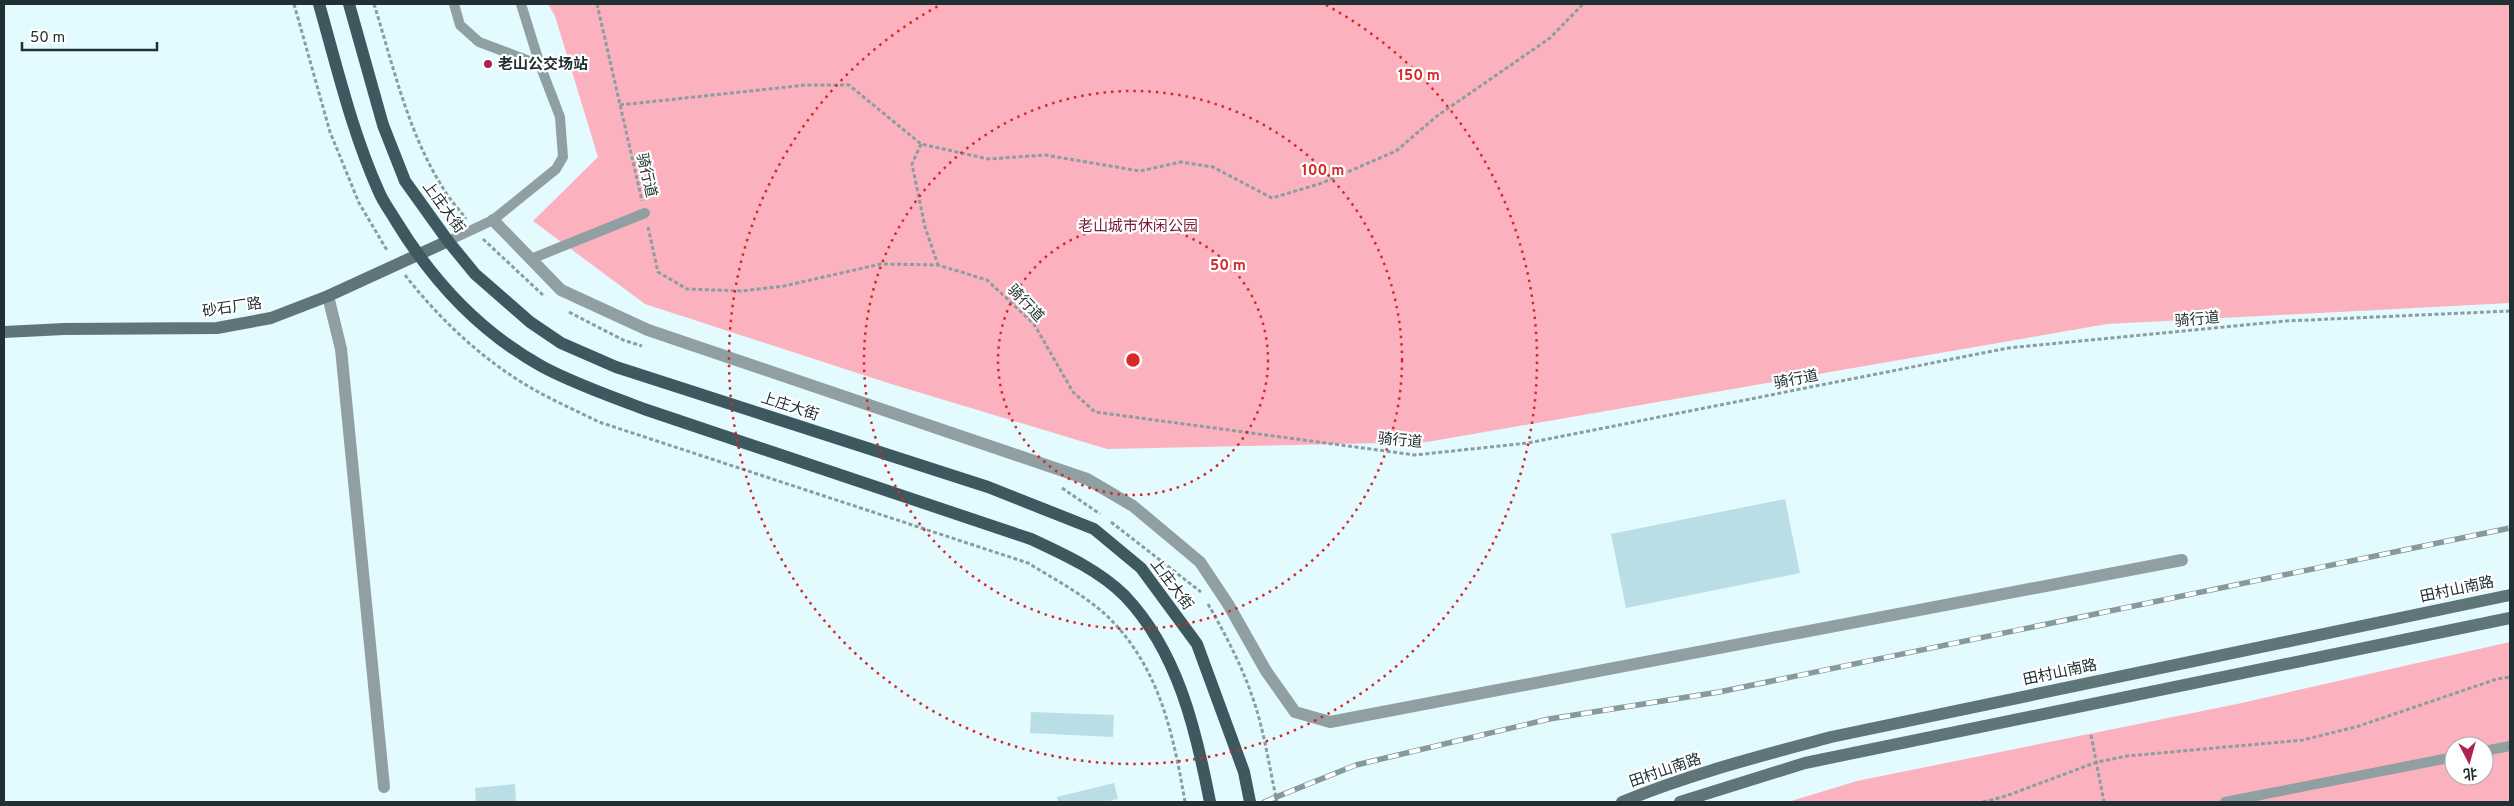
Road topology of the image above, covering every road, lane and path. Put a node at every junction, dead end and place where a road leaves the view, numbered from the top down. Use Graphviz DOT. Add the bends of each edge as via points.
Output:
graph roads {
  1 [pos="319,4"];
  2 [pos="349,4"];
  3 [pos="454,4"];
  4 [pos="521,4"];
  5 [pos="597,4"];
  6 [pos="1583,4"];
  7 [pos="540,65"];
  8 [pos="620,105"];
  9 [pos="921,144"];
  10 [pos="645,214"];
  11 [pos="493,220"];
  12 [pos="448,241"];
  13 [pos="417,255"];
  14 [pos="531,259"];
  15 [pos="938,265"];
  16 [pos="328,296"];
  17 [pos="2510,311"];
  18 [pos="4,332"];
  19 [pos="2182,560"];
  20 [pos="2510,595"];
  21 [pos="2510,618"];
  22 [pos="2510,677"];
  23 [pos="2092,734"];
  24 [pos="2510,746"];
  25 [pos="2494,749"];
  26 [pos="2444,759"];
  27 [pos="2097,762"];
  28 [pos="384,787"];
  29 [pos="1210,802"];
  30 [pos="1250,802"];
  31 [pos="1622,802"];
  32 [pos="1680,802"];
  33 [pos="1983,802"];
  34 [pos="2104,802"];
  35 [pos="2225,802"];
  1 -- 13 [label="main road" via="354,128 376,184"];
  2 -- 12 [label="main road, 上庄大街" via="383,125 405,181"];
  3 -- 7 [label="lane" via="460,24 480,42"];
  4 -- 7 [label="lane"];
  5 -- 8 [label="path, 骑行道"];
  6 -- 9 [label="path" via="1550,38 1437,116 1396,151 1322,183 1272,198 1213,167 1181,162 1140,171 1045,155 988,159"];
  7 -- 11 [label="lane" via="560,118 563,157 556,169"];
  8 -- 9 [label="path" via="806,85 849,85"];
  8 -- 10 [label="path, 骑行道"];
  9 -- 15 [label="path" via="912,164"];
  10 -- 14 [label="lane"];
  10 -- 15 [label="path, 骑行道" via="658,272 687,289 742,291 784,286 881,264"];
  11 -- 12 [label="lane"];
  11 -- 14 [label="street"];
  12 -- 13 [label="main road, 砂石厂路"];
  12 -- 30 [label="main road, 上庄大街" via="475,274 530,322 561,343 616,367 988,487 1094,529 1141,568 1196,644 1244,772"];
  13 -- 16 [label="main road, 砂石厂路"];
  13 -- 29 [label="main road" via="479,322 513,349 543,367 644,409 1030,539 1078,562 1124,595 1164,651 1190,715"];
  14 -- 19 [label="street" via="561,290 648,330 1087,479 1110,492 1133,506 1200,562 1266,671 1295,712 1330,722"];
  15 -- 17 [label="path, 骑行道" via="987,280 1034,324 1073,392 1095,412 1415,455 1528,443 2008,348 2286,321"];
  16 -- 18 [label="main road, 砂石厂路" via="271,318 217,328"];
  16 -- 28 [label="street" via="341,349"];
  20 -- 31 [label="main road, 田村山南路" via="1831,737 1752,758"];
  21 -- 32 [label="main road" via="1805,762"];
  22 -- 27 [label="path" via="2359,726 2302,740 2127,756"];
  23 -- 27 [label="path"];
  24 -- 25 [label="lane"];
  26 -- 35 [label="lane"];
  27 -- 33 [label="path"];
  27 -- 34 [label="path"];
}
